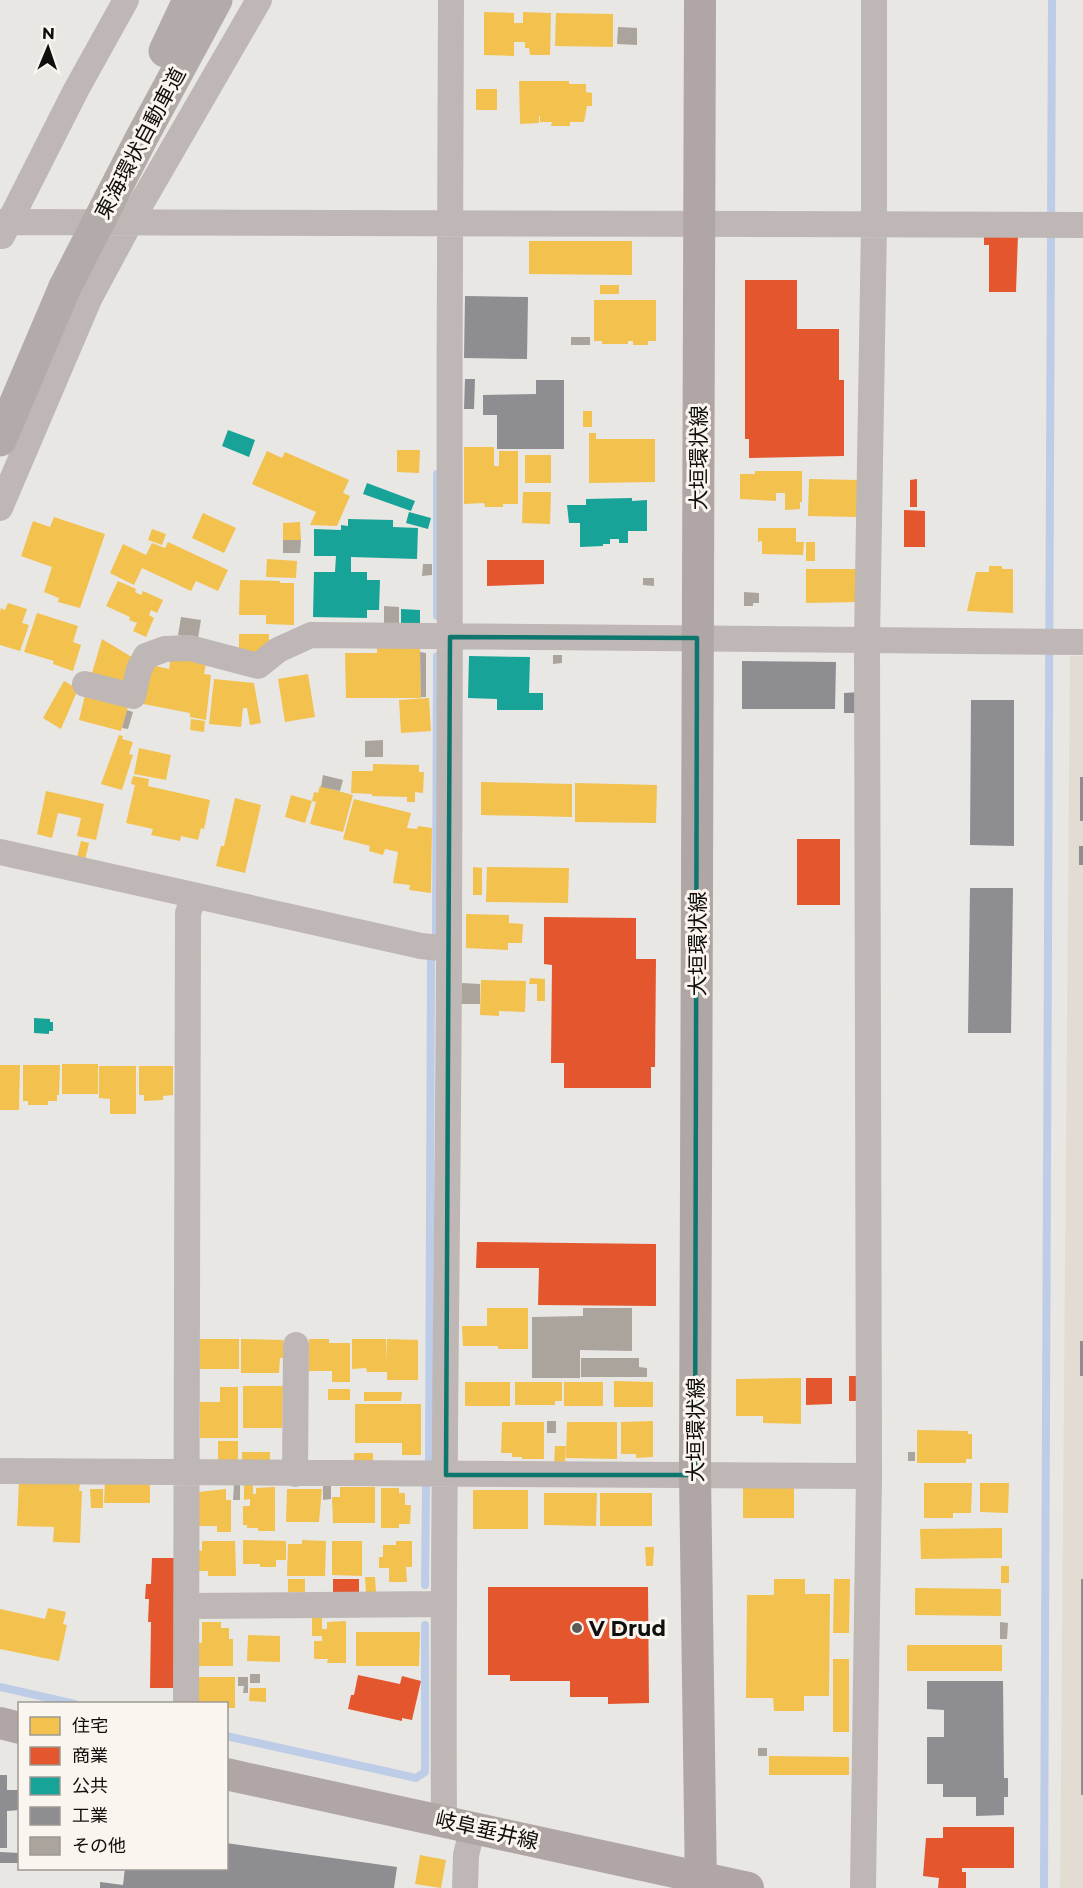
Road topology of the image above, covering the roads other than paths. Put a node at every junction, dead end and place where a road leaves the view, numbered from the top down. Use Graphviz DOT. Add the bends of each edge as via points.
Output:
graph roads {
  1 [pos="126,0"];
  2 [pos="189,0"];
  3 [pos="216,0"];
  4 [pos="259,0"];
  5 [pos="451,0"];
  6 [pos="700,0"];
  7 [pos="874,0"];
  8 [pos="131,221"];
  9 [pos="449,223"];
  10 [pos="699,224"];
  11 [pos="874,225"];
  12 [pos="1074,225"];
  13 [pos="3,228"];
  14 [pos="64,287"];
  15 [pos="0,440"];
  16 [pos="0,508"];
  17 [pos="450,637"];
  18 [pos="698,638"];
  19 [pos="867,640"];
  20 [pos="1075,642"];
  21 [pos="85,684"];
  22 [pos="0,852"];
  23 [pos="194,896"];
  24 [pos="449,949"];
  25 [pos="296,1345"];
  26 [pos="0,1471"];
  27 [pos="188,1473"];
  28 [pos="295,1474"];
  29 [pos="446,1475"];
  30 [pos="695,1475"];
  31 [pos="869,1476"];
  32 [pos="444,1604"];
  33 [pos="187,1606"];
  34 [pos="186,1702"];
  35 [pos="0,1723"];
  36 [pos="18,1728"];
  37 [pos="228,1774"];
  38 [pos="459,1824"];
  39 [pos="701,1883"];
  40 [pos="465,1888"];
  41 [pos="748,1888"];
  42 [pos="863,1888"];
  1 -- 13 [label="street"];
  2 -- 14 [label="highway, 東海環状自動車道, bridge" via="121,144"];
  3 -- 14 [label="highway, 東海環状自動車道, bridge"];
  4 -- 8 [label="street"];
  5 -- 9 [label="street"];
  6 -- 10 [label="main road, 大垣環状線"];
  7 -- 11 [label="street"];
  8 -- 9 [label="street"];
  8 -- 13 [label="street"];
  8 -- 16 [label="street" via="90,297"];
  9 -- 10 [label="street"];
  9 -- 17 [label="street"];
  10 -- 11 [label="street"];
  10 -- 18 [label="main road, 大垣環状線"];
  11 -- 12 [label="street"];
  11 -- 19 [label="street"];
  14 -- 15 [label="highway, 東海環状自動車道"];
  17 -- 18 [label="street"];
  17 -- 21 [label="street" via="311,634 278,650 258,666 190,648 165,649 146,656 132,696"];
  17 -- 24 [label="street"];
  18 -- 19 [label="street"];
  18 -- 30 [label="main road, 大垣環状線"];
  19 -- 20 [label="street"];
  19 -- 31 [label="street"];
  22 -- 23 [label="street"];
  23 -- 24 [label="street"];
  23 -- 27 [label="street" via="188,913"];
  24 -- 29 [label="street"];
  25 -- 28 [label="street"];
  26 -- 27 [label="street"];
  27 -- 28 [label="street"];
  27 -- 33 [label="street"];
  28 -- 29 [label="street"];
  29 -- 30 [label="street"];
  29 -- 32 [label="street"];
  30 -- 31 [label="street"];
  30 -- 39 [label="main road, 大垣環状線"];
  31 -- 42 [label="street"];
  32 -- 33 [label="street"];
  32 -- 38 [label="street"];
  33 -- 34 [label="street"];
  35 -- 36 [label="main road"];
  37 -- 38 [label="main road, 岐阜垂井線"];
  38 -- 39 [label="main road, 岐阜垂井線"];
  38 -- 40 [label="street" via="466,1855"];
  39 -- 41 [label="main road, 岐阜垂井線"];
}
